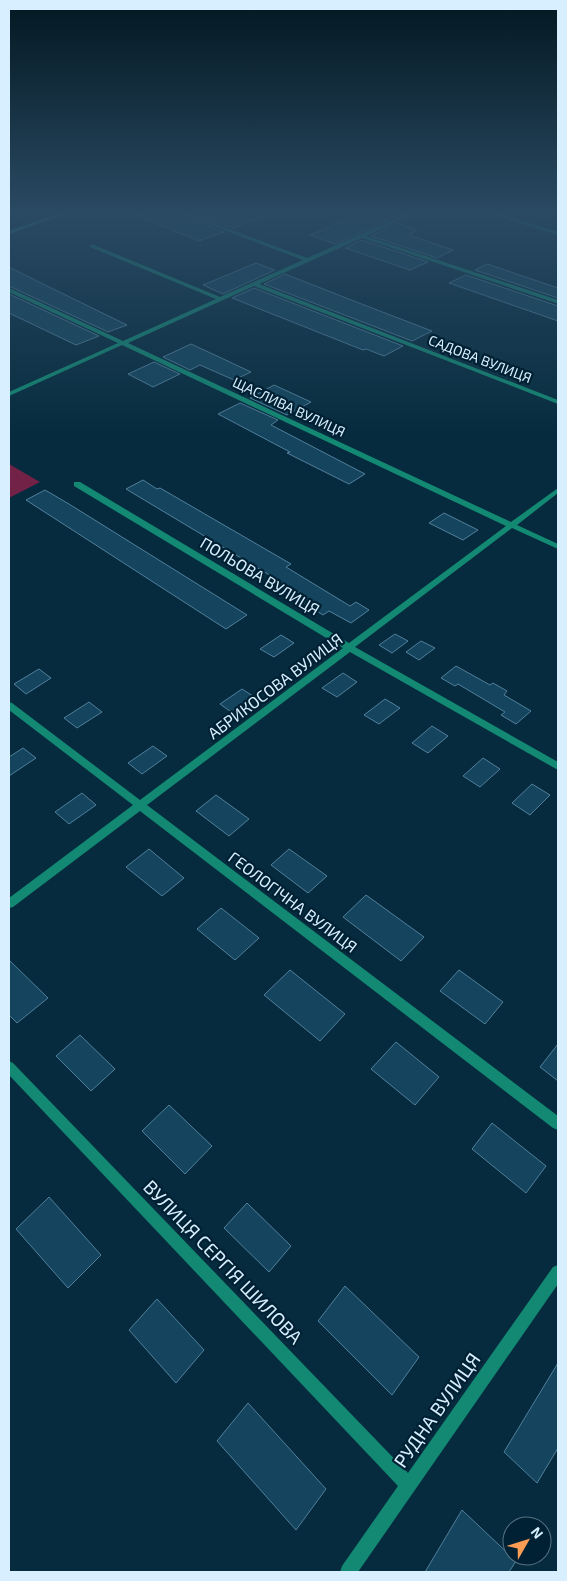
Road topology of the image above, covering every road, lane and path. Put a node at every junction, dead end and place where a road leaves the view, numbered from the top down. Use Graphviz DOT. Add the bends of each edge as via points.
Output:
graph roads {
  1 [pos="190,287"];
  2 [pos="247,287"];
  3 [pos="260,287"];
  4 [pos="513,287"];
  5 [pos="9,290"];
  6 [pos="220,299"];
  7 [pos="558,302"];
  8 [pos="124,343"];
  9 [pos="9,386"];
  10 [pos="16,390"];
  11 [pos="9,394"];
  12 [pos="558,402"];
  13 [pos="77,484"];
  14 [pos="558,490"];
  15 [pos="512,526"];
  16 [pos="558,548"];
  17 [pos="350,648"];
  18 [pos="9,705"];
  19 [pos="558,766"];
  20 [pos="141,806"];
  21 [pos="9,904"];
  22 [pos="9,1067"];
  23 [pos="558,1124"];
  24 [pos="558,1272"];
  25 [pos="408,1485"];
  26 [pos="348,1572"];
  1 -- 6 [label="street"];
  2 -- 6 [label="street"];
  3 -- 12 [label="street, САДОВА ВУЛИЦЯ"];
  4 -- 7 [label="street"];
  5 -- 8 [label="street, ЩАСЛИВА ВУЛИЦЯ"];
  6 -- 8 [label="street"];
  8 -- 10 [label="street"];
  8 -- 15 [label="street, ЩАСЛИВА ВУЛИЦЯ"];
  9 -- 10 [label="street"];
  10 -- 11 [label="street"];
  13 -- 17 [label="street, ПОЛЬОВА ВУЛИЦЯ"];
  14 -- 15 [label="street, АБРИКОСОВА ВУЛИЦЯ"];
  15 -- 16 [label="street, ЩАСЛИВА ВУЛИЦЯ"];
  15 -- 17 [label="street, АБРИКОСОВА ВУЛИЦЯ"];
  17 -- 19 [label="street, ПОЛЬОВА ВУЛИЦЯ"];
  17 -- 20 [label="street, АБРИКОСОВА ВУЛИЦЯ"];
  18 -- 20 [label="street, ГЕОЛОГІЧНА ВУЛИЦЯ"];
  20 -- 21 [label="street, АБРИКОСОВА ВУЛИЦЯ"];
  20 -- 23 [label="street, ГЕОЛОГІЧНА ВУЛИЦЯ"];
  22 -- 25 [label="street, ВУЛИЦЯ СЕРГІЯ ШИЛОВА"];
  24 -- 25 [label="street, РУДНА ВУЛИЦЯ"];
  25 -- 26 [label="street, РУДНА ВУЛИЦЯ"];
}
